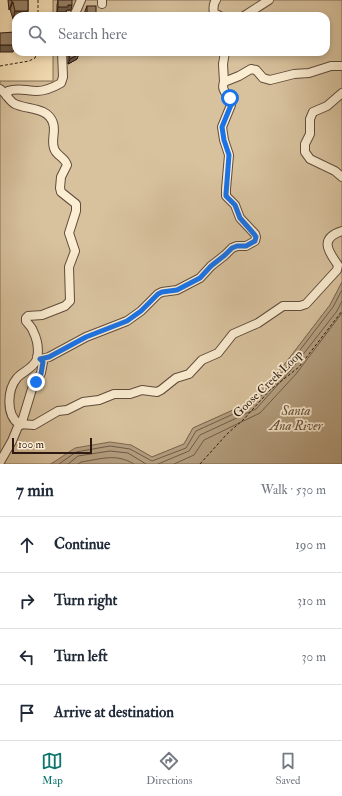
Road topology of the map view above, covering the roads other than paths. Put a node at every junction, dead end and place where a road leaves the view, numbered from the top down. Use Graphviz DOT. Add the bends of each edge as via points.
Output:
graph roads {
  1 [pos="81,0"];
  2 [pos="270,0"];
  3 [pos="76,12"];
  4 [pos="250,12"];
  5 [pos="62,56"];
  6 [pos="224,56"];
  7 [pos="342,66"];
  8 [pos="224,82"];
  9 [pos="0,89"];
  10 [pos="342,93"];
  11 [pos="7,96"];
  12 [pos="342,177"];
  13 [pos="342,231"];
  14 [pos="39,358"];
  15 [pos="20,424"];
  16 [pos="0,462"];
  1 -- 3 [label="lane"];
  2 -- 4 [label="lane"];
  5 -- 11 [label="lane" via="61,83 37,91 10,90"];
  6 -- 8 [label="lane"];
  7 -- 8 [label="lane" via="331,66 270,80 251,69"];
  8 -- 14 [label="lane" via="223,91 231,102 222,127 229,155 226,196 256,237 255,241 246,246 232,248 200,278 177,290 158,294 127,321 86,337 49,357"];
  9 -- 11 [label="lane"];
  10 -- 12 [label="lane" via="327,106 313,112 305,148 310,159 331,168"];
  11 -- 14 [label="lane" via="16,105 43,112 51,119 54,127 53,148 67,165 61,177 61,192 76,204 69,233 75,251 69,267 68,304 42,315 26,318 34,332"];
  13 -- 15 [label="lane" via="333,234 328,242 328,250 338,265 337,270 306,304 282,306 258,323 233,334 218,353 202,360 189,374 176,378 157,392 142,390 130,394 114,394 99,400 83,402 34,425"];
  14 -- 15 [label="lane" via="43,362 42,370 32,389"];
  14 -- 15 [label="lane" via="30,369 18,377 12,387 10,411"];
  15 -- 16 [label="lane"];
}
